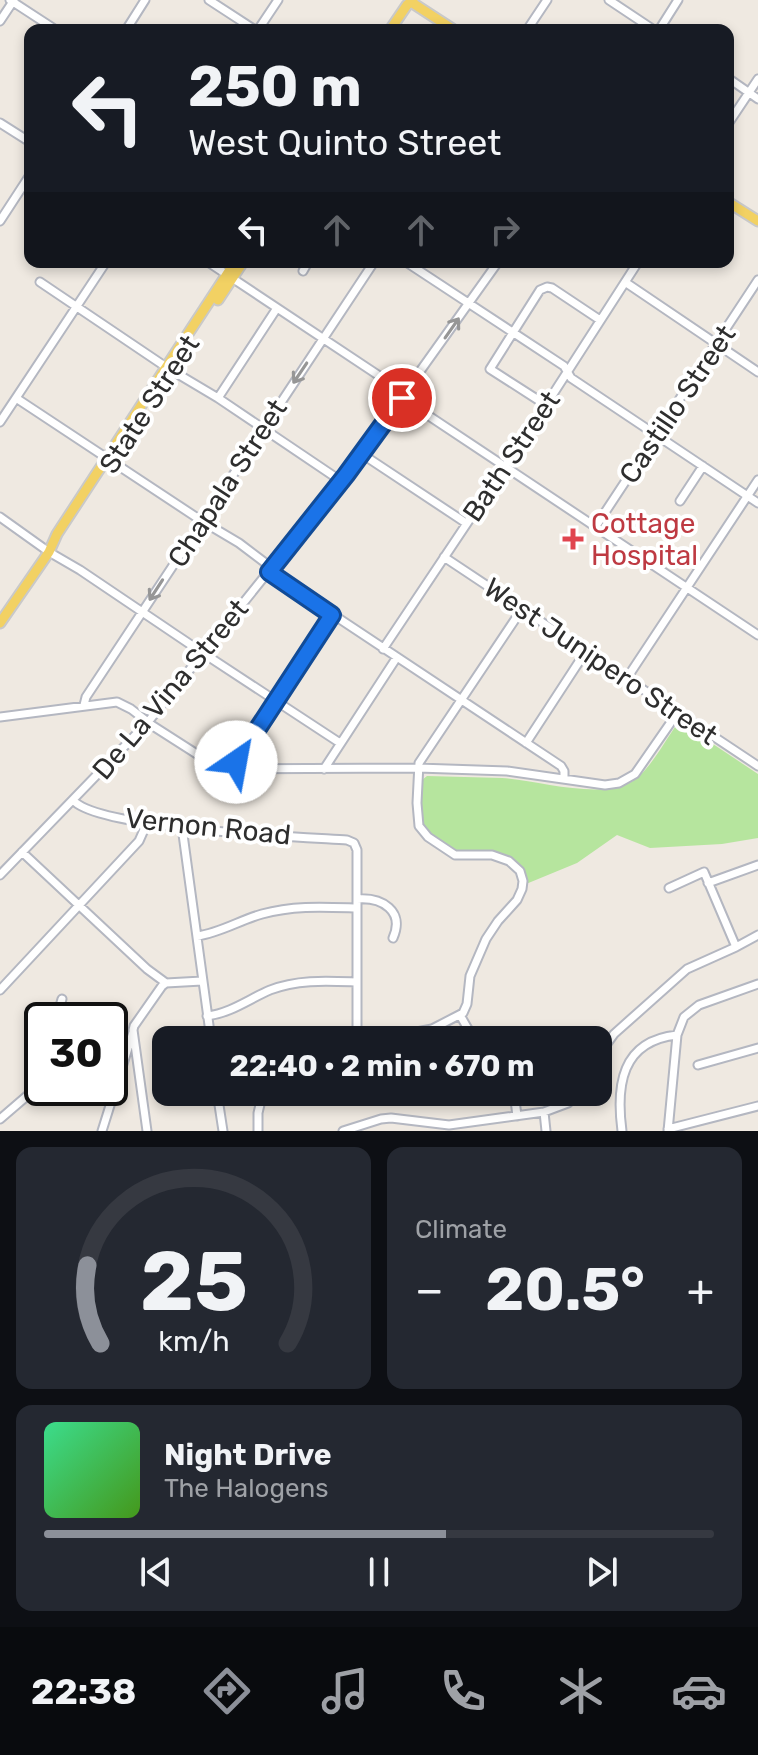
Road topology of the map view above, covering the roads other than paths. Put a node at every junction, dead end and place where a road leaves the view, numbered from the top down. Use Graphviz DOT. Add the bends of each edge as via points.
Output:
graph roads {
  1 [pos="145,0"];
  2 [pos="210,0"];
  3 [pos="278,0"];
  4 [pos="547,0"];
  5 [pos="609,0"];
  6 [pos="678,0"];
  7 [pos="13,1"];
  8 [pos="411,1"];
  9 [pos="0,21"];
  10 [pos="47,24"];
  11 [pos="130,24"];
  12 [pos="247,24"];
  13 [pos="260,24"];
  14 [pos="394,24"];
  15 [pos="401,24"];
  16 [pos="445,24"];
  17 [pos="531,24"];
  18 [pos="647,24"];
  19 [pos="660,24"];
  20 [pos="758,79"];
  21 [pos="734,82"];
  22 [pos="749,93"];
  23 [pos="758,99"];
  24 [pos="734,115"];
  25 [pos="0,123"];
  26 [pos="24,138"];
  27 [pos="24,184"];
  28 [pos="734,206"];
  29 [pos="0,221"];
  30 [pos="758,221"];
  31 [pos="102,268"];
  32 [pos="217,268"];
  33 [pos="233,268"];
  34 [pos="238,268"];
  35 [pos="305,268"];
  36 [pos="370,268"];
  37 [pos="415,268"];
  38 [pos="494,268"];
  39 [pos="634,268"];
  40 [pos="303,271"];
  41 [pos="230,277"];
  42 [pos="758,280"];
  43 [pos="40,282"];
  44 [pos="625,282"];
  45 [pos="469,304"];
  46 [pos="77,306"];
  47 [pos="277,308"];
  48 [pos="600,320"];
  49 [pos="512,332"];
  50 [pos="323,338"];
  51 [pos="717,344"];
  52 [pos="169,368"];
  53 [pos="567,372"];
  54 [pos="758,372"];
  55 [pos="404,395"];
  56 [pos="16,398"];
  57 [pos="218,398"];
  58 [pos="546,405"];
  59 [pos="0,422"];
  60 [pos="263,428"];
  61 [pos="657,435"];
  62 [pos="362,454"];
  63 [pos="109,459"];
  64 [pos="505,466"];
  65 [pos="703,466"];
  66 [pos="758,480"];
  67 [pos="341,481"];
  68 [pos="748,496"];
  69 [pos="680,501"];
  70 [pos="758,503"];
  71 [pos="0,517"];
  72 [pos="202,521"];
  73 [pos="466,523"];
  74 [pos="596,526"];
  75 [pos="51,548"];
  76 [pos="444,557"];
  77 [pos="270,570"];
  78 [pos="687,587"];
  79 [pos="522,609"];
  80 [pos="142,613"];
  81 [pos="332,615"];
  82 [pos="0,623"];
  83 [pos="758,635"];
  84 [pos="383,649"];
  85 [pos="586,651"];
  86 [pos="203,653"];
  87 [pos="397,657"];
  88 [pos="627,678"];
  89 [pos="462,700"];
  90 [pos="275,701"];
  91 [pos="84,705"];
  92 [pos="678,712"];
  93 [pos="0,717"];
  94 [pos="148,722"];
  95 [pos="340,743"];
  96 [pos="526,743"];
  97 [pos="758,766"];
  98 [pos="418,768"];
  99 [pos="324,769"];
  100 [pos="231,770"];
  101 [pos="564,779"];
  102 [pos="73,800"];
  103 [pos="147,823"];
  104 [pos="182,827"];
  105 [pos="22,852"];
  106 [pos="758,865"];
  107 [pos="0,875"];
  108 [pos="708,883"];
  109 [pos="669,888"];
  110 [pos="357,899"];
  111 [pos="79,906"];
  112 [pos="357,908"];
  113 [pos="758,935"];
  114 [pos="197,936"];
  115 [pos="393,938"];
  116 [pos="736,947"];
  117 [pos="202,981"];
  118 [pos="357,982"];
  119 [pos="166,983"];
  120 [pos="758,984"];
  121 [pos="0,990"];
  122 [pos="62,999"];
  123 [pos="61,1002"];
  124 [pos="460,1015"];
  125 [pos="207,1016"];
  126 [pos="209,1026"];
  127 [pos="357,1026"];
  128 [pos="440,1026"];
  129 [pos="466,1026"];
  130 [pos="133,1030"];
  131 [pos="677,1035"];
  132 [pos="612,1037"];
  133 [pos="758,1048"];
  134 [pos="698,1065"];
  135 [pos="24,1098"];
  136 [pos="219,1106"];
  137 [pos="260,1106"];
  138 [pos="516,1106"];
  139 [pos="560,1106"];
  140 [pos="758,1106"];
  141 [pos="544,1112"];
  142 [pos="517,1116"];
  143 [pos="0,1119"];
  144 [pos="373,1122"];
  145 [pos="450,1128"];
  146 [pos="668,1130"];
  147 [pos="102,1131"];
  148 [pos="147,1131"];
  149 [pos="223,1131"];
  150 [pos="258,1131"];
  151 [pos="343,1131"];
  152 [pos="374,1131"];
  153 [pos="546,1131"];
  154 [pos="622,1131"];
  1 -- 11 [label="street"];
  2 -- 12 [label="street"];
  3 -- 13 [label="street"];
  4 -- 17 [label="street"];
  5 -- 18 [label="street"];
  6 -- 19 [label="street"];
  7 -- 9 [label="street"];
  7 -- 10 [label="street"];
  8 -- 14 [label="main road"];
  8 -- 15 [label="main road"];
  8 -- 16 [label="main road"];
  20 -- 22 [label="street"];
  21 -- 22 [label="street"];
  22 -- 23 [label="street"];
  22 -- 24 [label="street"];
  25 -- 26 [label="street"];
  27 -- 29 [label="street"];
  28 -- 30 [label="main road"];
  31 -- 46 [label="street"];
  32 -- 41 [label="street"];
  33 -- 41 [label="main road, State Street"];
  34 -- 41 [label="main road, State Street"];
  35 -- 40 [label="street"];
  36 -- 50 [label="street, Chapala Street"];
  37 -- 45 [label="street"];
  38 -- 45 [label="street, De La Vina Street"];
  39 -- 44 [label="street, Bath Street"];
  41 -- 47 [label="street"];
  41 -- 52 [label="main road, State Street"];
  42 -- 51 [label="street, Castillo Street"];
  43 -- 46 [label="street"];
  44 -- 48 [label="street, Bath Street"];
  44 -- 51 [label="street"];
  45 -- 49 [label="street"];
  55 -- 45 [label="street, De La Vina Street, one-way"];
  46 -- 52 [label="street"];
  46 -- 56 [label="street"];
  47 -- 50 [label="street"];
  47 -- 57 [label="street"];
  48 -- 49 [label="street" via="547,287"];
  48 -- 53 [label="street, Bath Street"];
  49 -- 53 [label="street"];
  49 -- 58 [label="street" via="490,369"];
  50 -- 55 [label="street"];
  50 -- 60 [label="street, Chapala Street, one-way"];
  51 -- 54 [label="street"];
  51 -- 61 [label="street, Castillo Street"];
  52 -- 57 [label="street"];
  52 -- 63 [label="main road, State Street"];
  53 -- 58 [label="street, Bath Street"];
  53 -- 61 [label="street"];
  55 -- 62 [label="street, De La Vina Street"];
  55 -- 64 [label="street"];
  56 -- 59 [label="street"];
  56 -- 63 [label="street"];
  57 -- 60 [label="street"];
  58 -- 64 [label="street, Bath Street"];
  60 -- 67 [label="street"];
  60 -- 72 [label="street, Chapala Street"];
  61 -- 65 [label="street"];
  61 -- 74 [label="street, Castillo Street"];
  62 -- 67 [label="street, De La Vina Street"];
  62 -- 73 [label="street"];
  63 -- 72 [label="street"];
  63 -- 75 [label="main road, State Street"];
  64 -- 73 [label="street, Bath Street"];
  64 -- 74 [label="street"];
  65 -- 68 [label="street"];
  65 -- 69 [label="street"];
  66 -- 68 [label="street"];
  67 -- 77 [label="street, De La Vina Street"];
  68 -- 70 [label="street"];
  68 -- 78 [label="street"];
  71 -- 75 [label="street"];
  72 -- 77 [label="street"];
  72 -- 80 [label="street, Chapala Street, one-way"];
  73 -- 76 [label="street, Bath Street"];
  74 -- 78 [label="street"];
  75 -- 80 [label="street"];
  75 -- 82 [label="main road, State Street"];
  76 -- 79 [label="street, West Junipero Street"];
  76 -- 84 [label="street, Bath Street"];
  77 -- 81 [label="street"];
  77 -- 86 [label="street, De La Vina Street"];
  78 -- 83 [label="street"];
  78 -- 88 [label="street"];
  79 -- 85 [label="street, West Junipero Street"];
  79 -- 89 [label="street"];
  80 -- 86 [label="street"];
  80 -- 91 [label="street, Chapala Street"];
  81 -- 84 [label="street"];
  81 -- 90 [label="street"];
  84 -- 87 [label="street"];
  85 -- 88 [label="street, West Junipero Street"];
  85 -- 96 [label="street"];
  86 -- 90 [label="street"];
  86 -- 94 [label="street, De La Vina Street"];
  87 -- 89 [label="street"];
  87 -- 95 [label="street"];
  88 -- 92 [label="street, West Junipero Street"];
  89 -- 96 [label="street"];
  89 -- 98 [label="street"];
  90 -- 95 [label="street"];
  90 -- 100 [label="street"];
  91 -- 93 [label="street"];
  91 -- 94 [label="street" via="117,702"];
  92 -- 97 [label="street, West Junipero Street"];
  92 -- 101 [label="street" via="629,778 605,785"];
  94 -- 100 [label="street" via="217,767"];
  94 -- 102 [label="street, De La Vina Street"];
  95 -- 99 [label="street"];
  96 -- 101 [label="street" via="561,766"];
  98 -- 99 [label="street"];
  98 -- 101 [label="street"];
  98 -- 124 [label="street" via="417,814 424,834 455,855 503,858 518,869 523,881 519,897 486,939"];
  99 -- 100 [label="street"];
  102 -- 103 [label="street, Vernon Road" via="79,807"];
  102 -- 105 [label="street, De La Vina Street"];
  103 -- 104 [label="street, Vernon Road"];
  103 -- 111 [label="street" via="139,841"];
  104 -- 110 [label="street, Vernon Road" via="347,840 357,847"];
  104 -- 114 [label="street"];
  105 -- 107 [label="street, De La Vina Street"];
  105 -- 111 [label="street"];
  106 -- 108 [label="street"];
  108 -- 109 [label="street" via="704,872"];
  108 -- 116 [label="street"];
  110 -- 112 [label="street"];
  110 -- 115 [label="street" via="388,905 395,918"];
  111 -- 119 [label="street"];
  111 -- 121 [label="street"];
  112 -- 114 [label="street" via="279,910"];
  112 -- 118 [label="street"];
  113 -- 116 [label="street"];
  114 -- 117 [label="street"];
  116 -- 132 [label="street" via="687,969"];
  117 -- 119 [label="street"];
  117 -- 125 [label="street"];
  118 -- 125 [label="street" via="294,983"];
  118 -- 127 [label="street"];
  119 -- 130 [label="street"];
  120 -- 131 [label="street" via="694,1008"];
  122 -- 123 [label="street"];
  124 -- 128 [label="street"];
  124 -- 129 [label="street"];
  125 -- 126 [label="street"];
  130 -- 147 [label="street"];
  130 -- 148 [label="street"];
  131 -- 146 [label="street"];
  131 -- 154 [label="street" via="651,1043 628,1065 619,1095"];
  133 -- 134 [label="street"];
  135 -- 143 [label="street"];
  136 -- 149 [label="street"];
  137 -- 150 [label="street"];
  138 -- 142 [label="street"];
  139 -- 141 [label="street"];
  140 -- 146 [label="street"];
  141 -- 142 [label="street"];
  141 -- 153 [label="street"];
  142 -- 145 [label="street"];
  144 -- 145 [label="street" via="391,1118"];
  144 -- 151 [label="street"];
  144 -- 152 [label="street"];
}
